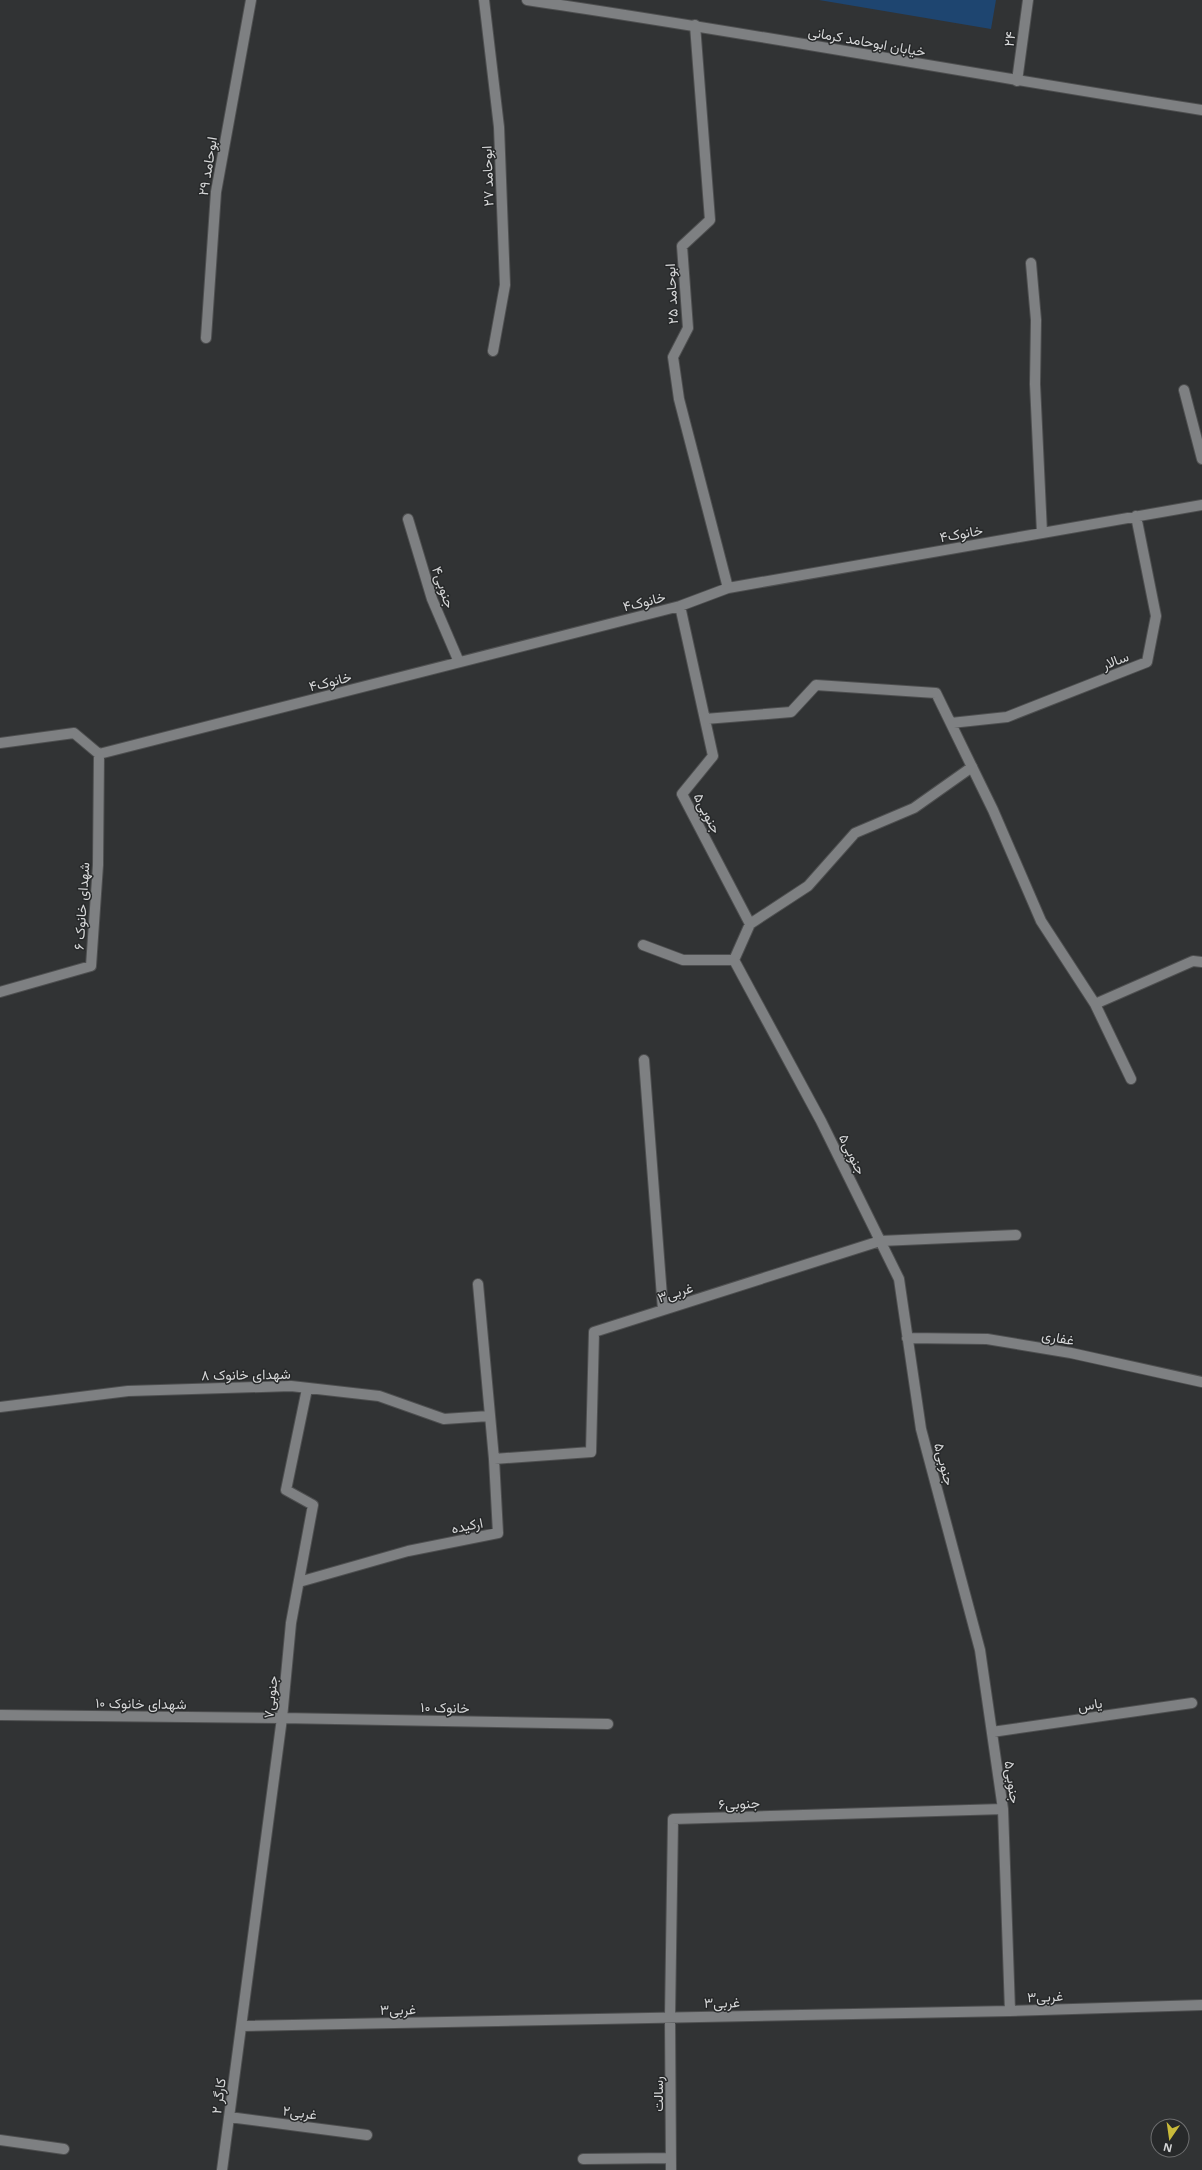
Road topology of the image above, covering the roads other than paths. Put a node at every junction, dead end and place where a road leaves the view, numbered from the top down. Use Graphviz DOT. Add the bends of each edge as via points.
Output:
graph roads {
  1 [pos="251,0"];
  2 [pos="484,0"];
  3 [pos="527,0"];
  4 [pos="1028,0"];
  5 [pos="695,24"];
  6 [pos="1017,81"];
  7 [pos="1202,110"];
  8 [pos="1031,263"];
  9 [pos="206,338"];
  10 [pos="493,351"];
  11 [pos="1184,390"];
  12 [pos="1202,459"];
  13 [pos="1202,505"];
  14 [pos="1136,516"];
  15 [pos="408,519"];
  16 [pos="1042,533"];
  17 [pos="728,588"];
  18 [pos="680,606"];
  19 [pos="458,662"];
  20 [pos="705,719"];
  21 [pos="951,723"];
  22 [pos="0,743"];
  23 [pos="99,754"];
  24 [pos="972,767"];
  25 [pos="750,924"];
  26 [pos="642,945"];
  27 [pos="734,960"];
  28 [pos="1202,962"];
  29 [pos="0,992"];
  30 [pos="1095,1004"];
  31 [pos="644,1060"];
  32 [pos="1131,1079"];
  33 [pos="1016,1235"];
  34 [pos="880,1241"];
  35 [pos="478,1284"];
  36 [pos="663,1310"];
  37 [pos="908,1338"];
  38 [pos="1202,1382"];
  39 [pos="307,1389"];
  40 [pos="0,1407"];
  41 [pos="490,1416"];
  42 [pos="494,1459"];
  43 [pos="299,1582"];
  44 [pos="1192,1703"];
  45 [pos="0,1715"];
  46 [pos="282,1718"];
  47 [pos="608,1724"];
  48 [pos="992,1732"];
  49 [pos="1003,1809"];
  50 [pos="1202,2005"];
  51 [pos="1010,2011"];
  52 [pos="670,2017"];
  53 [pos="242,2026"];
  54 [pos="229,2117"];
  55 [pos="367,2134"];
  56 [pos="0,2140"];
  57 [pos="64,2149"];
  58 [pos="671,2158"];
  59 [pos="583,2159"];
  60 [pos="222,2170"];
  61 [pos="671,2170"];
  1 -- 9 [label="street, ابوحامد ۲۹" via="216,192"];
  2 -- 10 [label="street, ابوحامد ۲۷" via="499,127 505,285"];
  3 -- 5 [label="street, خیابان ابوحامد کرمانی"];
  4 -- 6 [label="street, ۲۴"];
  5 -- 6 [label="street, خیابان ابوحامد کرمانی"];
  5 -- 17 [label="street, ابوحامد ۲۵" via="710,220 682,246 688,328 673,357 679,399"];
  6 -- 7 [label="street, خیابان ابوحامد کرمانی"];
  8 -- 16 [label="street" via="1036,320 1035,384"];
  11 -- 12 [label="street"];
  13 -- 14 [label="street, خانوک۴"];
  14 -- 16 [label="street, خانوک۴"];
  14 -- 21 [label="street, سالار" via="1156,616 1147,662 1006,717"];
  15 -- 19 [label="street, جنوبی۴" via="432,599"];
  16 -- 17 [label="street, خانوک۴"];
  17 -- 18 [label="street, خانوک۴"];
  18 -- 19 [label="street, خانوک۴"];
  18 -- 20 [label="street, جنوبی۵"];
  19 -- 23 [label="street, خانوک۴"];
  20 -- 21 [label="street" via="791,712 816,685 936,692"];
  20 -- 25 [label="street, جنوبی۵" via="713,756 682,794"];
  21 -- 24 [label="street"];
  22 -- 23 [label="street" via="74,733"];
  23 -- 29 [label="street, شهدای خانوک ۶" via="98,865 91,966"];
  24 -- 25 [label="street" via="914,808 855,832 808,886"];
  24 -- 30 [label="street" via="1041,921"];
  25 -- 27 [label="street"];
  26 -- 27 [label="street" via="683,960"];
  27 -- 34 [label="street, جنوبی۵" via="821,1121"];
  28 -- 30 [label="street" via="1193,961"];
  30 -- 32 [label="street"];
  31 -- 36 [label="street"];
  33 -- 34 [label="street, غربی۳"];
  34 -- 36 [label="street, غربی۳"];
  34 -- 37 [label="street, جنوبی۵" via="898,1279"];
  35 -- 41 [label="street"];
  36 -- 42 [label="street, غربی۳" via="594,1332 591,1452"];
  37 -- 38 [label="street, غفاری" via="987,1338"];
  37 -- 48 [label="street, جنوبی۵" via="921,1429 980,1650"];
  39 -- 40 [label="street, شهدای خانوک ۸" via="291,1386 128,1391"];
  39 -- 41 [label="street, شهدای خانوک ۸" via="378,1396 444,1419"];
  39 -- 43 [label="street, جنوبی۷" via="286,1490 313,1505"];
  41 -- 42 [label="street"];
  42 -- 43 [label="street, ارکیده" via="498,1533 408,1551"];
  43 -- 46 [label="street, جنوبی۷" via="291,1623"];
  44 -- 48 [label="street, یاس"];
  45 -- 46 [label="street, شهدای خانوک ۱۰"];
  46 -- 47 [label="street, خانوک ۱۰"];
  46 -- 53 [label="street, جنوبی۷"];
  48 -- 49 [label="street, جنوبی۵"];
  49 -- 51 [label="street, جنوبی۵"];
  49 -- 52 [label="street, جنوبی۶" via="673,1819"];
  50 -- 51 [label="street, غربی۳"];
  51 -- 52 [label="street, غربی۳"];
  52 -- 53 [label="street, غربی۳"];
  52 -- 58 [label="street, رسالت"];
  53 -- 54 [label="street, کارگر ۲"];
  54 -- 55 [label="street, غربی۲"];
  54 -- 60 [label="street, کارگر ۲"];
  56 -- 57 [label="street"];
  58 -- 59 [label="street"];
  58 -- 61 [label="street, رسالت"];
}
